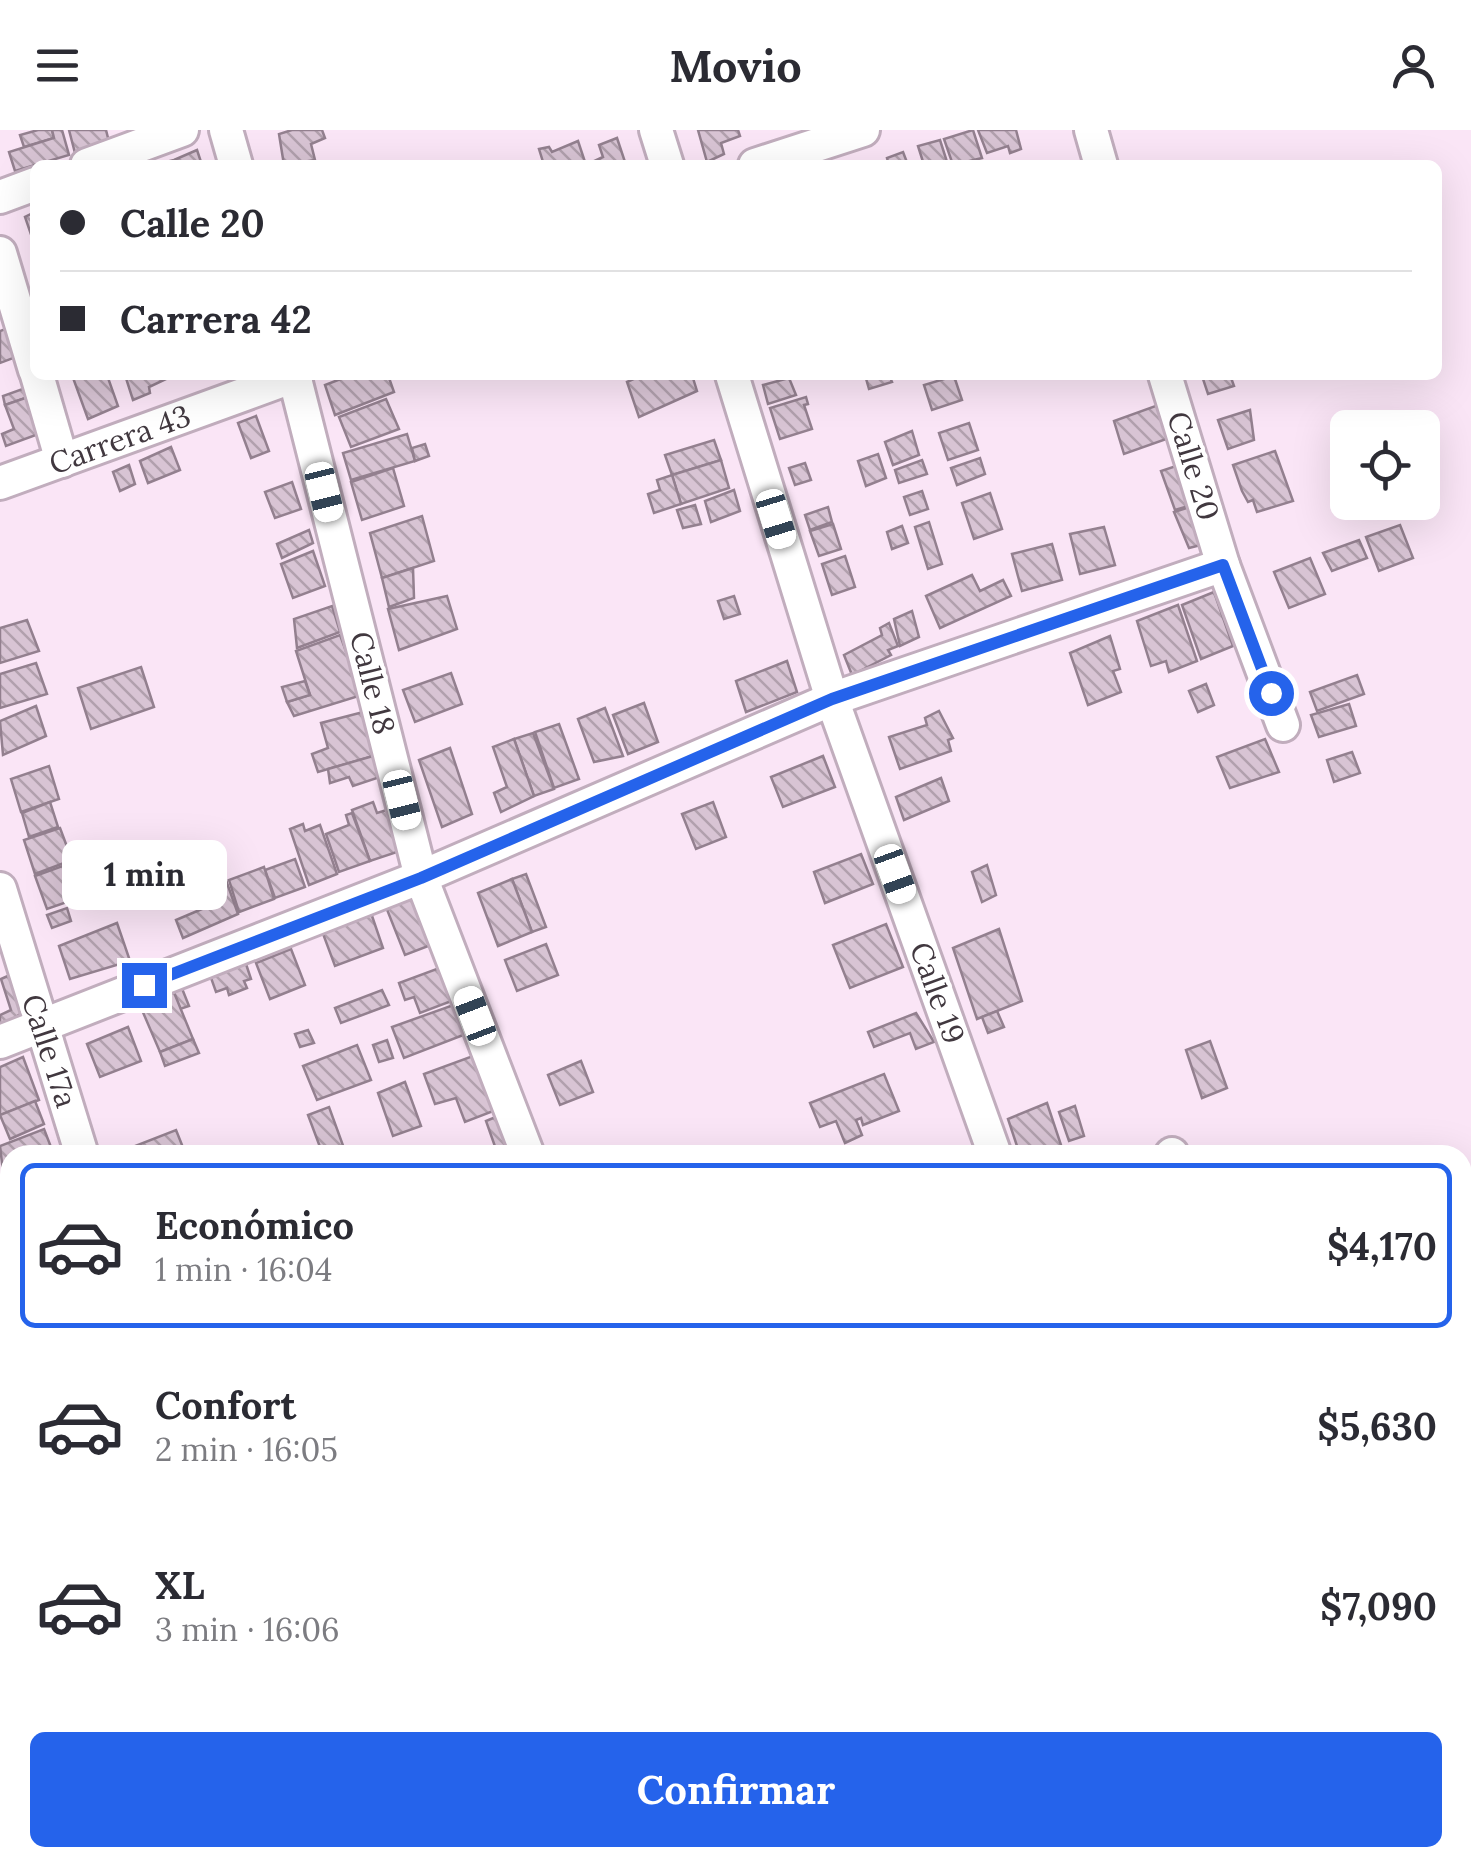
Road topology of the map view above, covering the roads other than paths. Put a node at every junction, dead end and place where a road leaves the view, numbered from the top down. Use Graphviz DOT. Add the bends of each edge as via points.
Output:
graph roads {
  1 [pos="182,130"];
  2 [pos="226,130"];
  3 [pos="656,130"];
  4 [pos="864,130"];
  5 [pos="1091,130"];
  6 [pos="101,160"];
  7 [pos="235,160"];
  8 [pos="665,160"];
  9 [pos="771,160"];
  10 [pos="1100,160"];
  11 [pos="30,186"];
  12 [pos="0,198"];
  13 [pos="0,253"];
  14 [pos="30,352"];
  15 [pos="38,380"];
  16 [pos="281,380"];
  17 [pos="296,380"];
  18 [pos="734,380"];
  19 [pos="1167,380"];
  20 [pos="62,461"];
  21 [pos="0,483"];
  22 [pos="1223,565"];
  23 [pos="832,699"];
  24 [pos="1284,725"];
  25 [pos="421,878"];
  26 [pos="0,889"];
  27 [pos="39,1026"];
  28 [pos="0,1042"];
  29 [pos="79,1145"];
  30 [pos="524,1145"];
  31 [pos="991,1145"];
  1 -- 6 [label="street"];
  2 -- 7 [label="street"];
  3 -- 8 [label="street"];
  4 -- 9 [label="street"];
  5 -- 10 [label="street"];
  11 -- 12 [label="street"];
  13 -- 14 [label="street"];
  15 -- 20 [label="street"];
  16 -- 20 [label="street, Carrera 43"];
  17 -- 25 [label="street, Calle 18"];
  18 -- 23 [label="street, Calle 19"];
  19 -- 22 [label="street, Calle 20"];
  20 -- 21 [label="street, Carrera 43"];
  22 -- 23 [label="street"];
  22 -- 24 [label="street, Calle 20"];
  23 -- 25 [label="street"];
  23 -- 31 [label="street, Calle 19"];
  25 -- 27 [label="street"];
  25 -- 30 [label="street, Calle 18"];
  26 -- 27 [label="street, Calle 17a"];
  27 -- 28 [label="street"];
  27 -- 29 [label="street, Calle 17a"];
}
